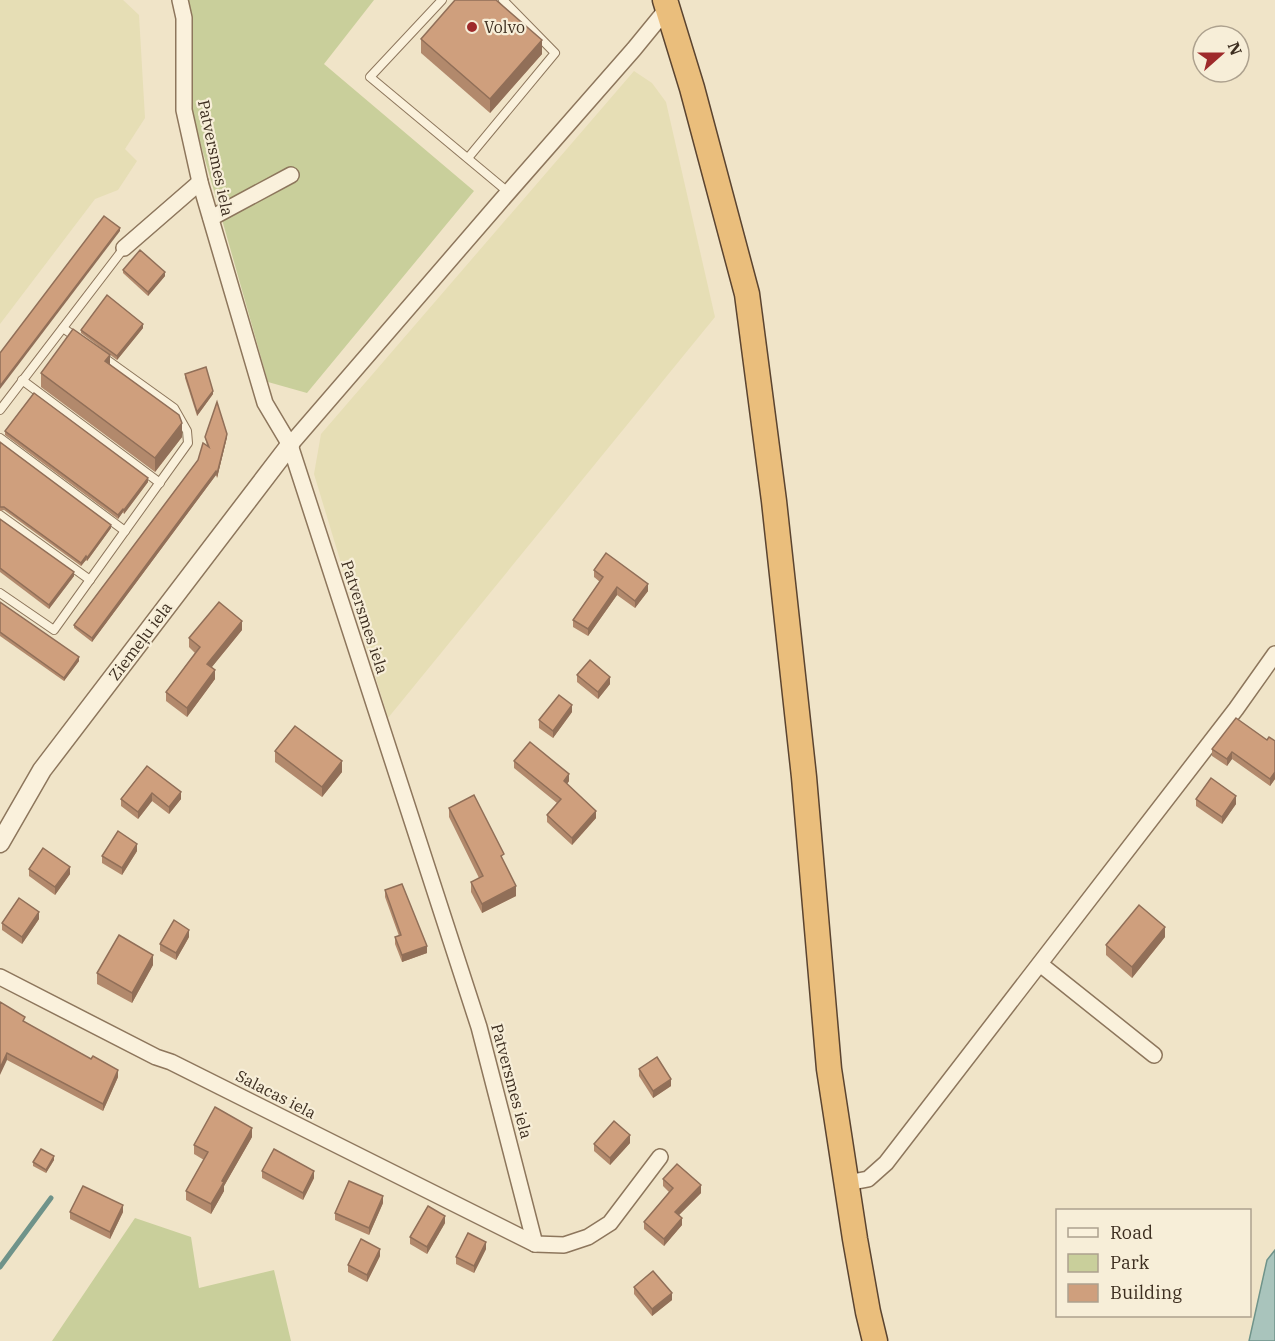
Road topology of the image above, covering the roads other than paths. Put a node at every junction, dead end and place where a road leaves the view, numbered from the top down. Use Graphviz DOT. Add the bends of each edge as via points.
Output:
graph roads {
  1 [pos="180,0"];
  2 [pos="442,0"];
  3 [pos="502,0"];
  4 [pos="669,3"];
  5 [pos="468,158"];
  6 [pos="291,175"];
  7 [pos="200,182"];
  8 [pos="508,192"];
  9 [pos="211,218"];
  10 [pos="124,248"];
  11 [pos="63,328"];
  12 [pos="81,341"];
  13 [pos="100,355"];
  14 [pos="22,380"];
  15 [pos="0,410"];
  16 [pos="0,438"];
  17 [pos="290,445"];
  18 [pos="160,483"];
  19 [pos="0,516"];
  20 [pos="125,531"];
  21 [pos="90,580"];
  22 [pos="0,593"];
  23 [pos="1275,654"];
  24 [pos="0,843"];
  25 [pos="1040,964"];
  26 [pos="0,977"];
  27 [pos="1154,1055"];
  28 [pos="660,1157"];
  29 [pos="847,1183"];
  30 [pos="535,1244"];
  31 [pos="875,1341"];
  1 -- 7 [label="street, Patversmes iela" via="184,18 184,110"];
  2 -- 5 [label="lane" via="370,77"];
  3 -- 5 [label="lane" via="555,53"];
  4 -- 8 [label="street"];
  4 -- 29 [label="highway" via="747,294 800,742 829,1069"];
  5 -- 8 [label="lane"];
  6 -- 9 [label="street"];
  7 -- 9 [label="street, Patversmes iela"];
  7 -- 10 [label="street"];
  8 -- 17 [label="street"];
  9 -- 17 [label="street, Patversmes iela" via="265,403"];
  10 -- 11 [label="lane"];
  11 -- 12 [label="lane"];
  11 -- 14 [label="lane"];
  13 -- 18 [label="lane" via="174,408 187,431 188,443"];
  14 -- 15 [label="lane"];
  14 -- 18 [label="lane"];
  16 -- 20 [label="lane"];
  17 -- 24 [label="street, Ziemeļu iela" via="42,770"];
  17 -- 30 [label="street, Patversmes iela" via="479,1027"];
  18 -- 20 [label="lane"];
  19 -- 21 [label="lane"];
  20 -- 21 [label="lane"];
  21 -- 22 [label="lane" via="54,630"];
  23 -- 25 [label="street"];
  25 -- 27 [label="street"];
  25 -- 29 [label="street" via="886,1163 868,1179"];
  26 -- 30 [label="street, Salacas iela"];
  28 -- 30 [label="street" via="610,1224 564,1245"];
  29 -- 31 [label="highway"];
}
